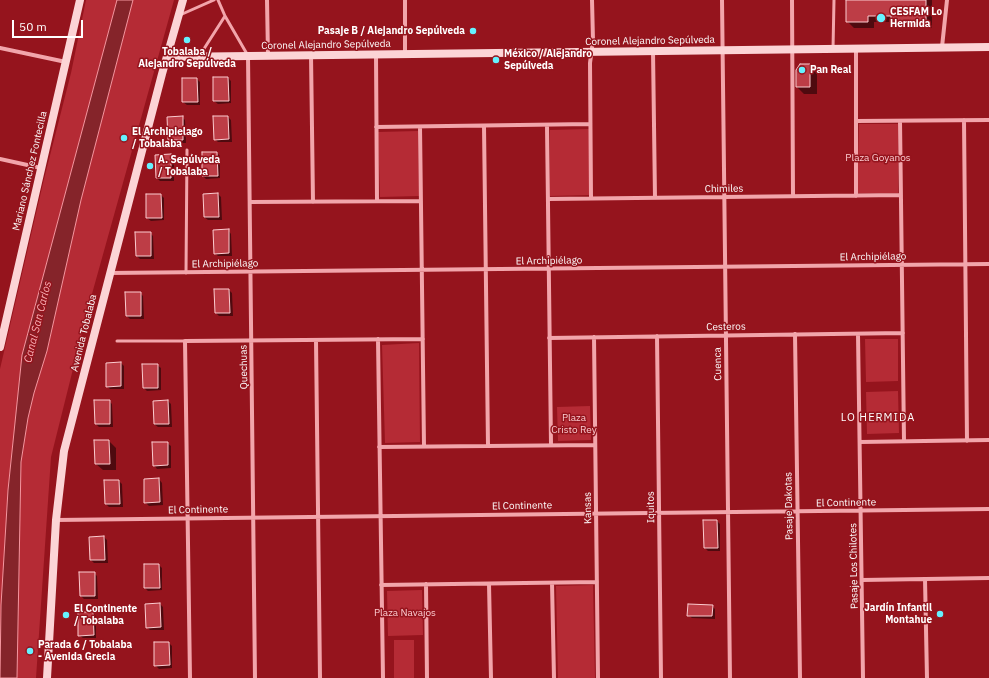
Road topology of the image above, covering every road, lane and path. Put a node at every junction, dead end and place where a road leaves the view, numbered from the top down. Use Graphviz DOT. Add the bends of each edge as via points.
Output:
graph roads {
  1 [pos="80,0"];
  2 [pos="184,0"];
  3 [pos="214,0"];
  4 [pos="218,0"];
  5 [pos="267,0"];
  6 [pos="405,0"];
  7 [pos="592,0"];
  8 [pos="722,0"];
  9 [pos="792,0"];
  10 [pos="834,0"];
  11 [pos="947,0"];
  12 [pos="179,16"];
  13 [pos="225,16"];
  14 [pos="989,47"];
  15 [pos="0,48"];
  16 [pos="942,48"];
  17 [pos="792,49"];
  18 [pos="833,49"];
  19 [pos="856,49"];
  20 [pos="722,50"];
  21 [pos="653,51"];
  22 [pos="591,52"];
  23 [pos="376,54"];
  24 [pos="405,54"];
  25 [pos="311,55"];
  26 [pos="199,56"];
  27 [pos="248,56"];
  28 [pos="268,56"];
  29 [pos="167,57"];
  30 [pos="67,62"];
  31 [pos="900,120"];
  32 [pos="964,120"];
  33 [pos="989,120"];
  34 [pos="856,121"];
  35 [pos="590,124"];
  36 [pos="547,125"];
  37 [pos="484,126"];
  38 [pos="376,127"];
  39 [pos="420,127"];
  40 [pos="187,150"];
  41 [pos="0,159"];
  42 [pos="41,168"];
  43 [pos="793,196"];
  44 [pos="856,196"];
  45 [pos="901,196"];
  46 [pos="724,197"];
  47 [pos="591,198"];
  48 [pos="655,198"];
  49 [pos="548,199"];
  50 [pos="377,201"];
  51 [pos="421,201"];
  52 [pos="250,202"];
  53 [pos="313,202"];
  54 [pos="902,264"];
  55 [pos="966,264"];
  56 [pos="989,264"];
  57 [pos="725,266"];
  58 [pos="548,268"];
  59 [pos="486,269"];
  60 [pos="422,270"];
  61 [pos="251,272"];
  62 [pos="109,273"];
  63 [pos="186,273"];
  64 [pos="902,333"];
  65 [pos="795,334"];
  66 [pos="858,334"];
  67 [pos="726,335"];
  68 [pos="657,336"];
  69 [pos="594,337"];
  70 [pos="549,338"];
  71 [pos="378,339"];
  72 [pos="423,339"];
  73 [pos="252,340"];
  74 [pos="316,340"];
  75 [pos="117,341"];
  76 [pos="185,341"];
  77 [pos="0,347"];
  78 [pos="989,440"];
  79 [pos="904,441"];
  80 [pos="967,441"];
  81 [pos="860,442"];
  82 [pos="551,445"];
  83 [pos="595,445"];
  84 [pos="424,446"];
  85 [pos="488,446"];
  86 [pos="379,447"];
  87 [pos="989,509"];
  88 [pos="861,510"];
  89 [pos="798,511"];
  90 [pos="728,512"];
  91 [pos="659,513"];
  92 [pos="596,514"];
  93 [pos="380,516"];
  94 [pos="318,517"];
  95 [pos="188,518"];
  96 [pos="253,518"];
  97 [pos="56,520"];
  98 [pos="989,578"];
  99 [pos="925,579"];
  100 [pos="862,580"];
  101 [pos="597,582"];
  102 [pos="552,583"];
  103 [pos="426,584"];
  104 [pos="489,584"];
  105 [pos="381,585"];
  106 [pos="47,678"];
  107 [pos="190,678"];
  108 [pos="255,678"];
  109 [pos="320,678"];
  110 [pos="383,678"];
  111 [pos="427,678"];
  112 [pos="490,678"];
  113 [pos="554,678"];
  114 [pos="598,678"];
  115 [pos="661,678"];
  116 [pos="730,678"];
  117 [pos="800,678"];
  118 [pos="864,678"];
  119 [pos="927,678"];
  1 -- 30 [label="street, Mariano Sánchez Fontecilla"];
  2 -- 12 [label="street, Avenida Tobalaba"];
  3 -- 12 [label="lane"];
  4 -- 13 [label="lane"];
  5 -- 28 [label="street"];
  6 -- 24 [label="street"];
  7 -- 22 [label="street"];
  8 -- 20 [label="street, Cuenca"];
  9 -- 17 [label="street"];
  10 -- 18 [label="lane"];
  11 -- 16 [label="street"];
  12 -- 29 [label="street, Avenida Tobalaba"];
  13 -- 26 [label="lane"];
  13 -- 27 [label="lane"];
  14 -- 16 [label="street, Coronel Alejandro Sepúlveda"];
  15 -- 30 [label="street"];
  16 -- 19 [label="street, Coronel Alejandro Sepúlveda"];
  17 -- 18 [label="street, Coronel Alejandro Sepúlveda"];
  17 -- 20 [label="street, Coronel Alejandro Sepúlveda"];
  17 -- 43 [label="street"];
  18 -- 19 [label="street, Coronel Alejandro Sepúlveda"];
  19 -- 34 [label="street"];
  20 -- 21 [label="street, Coronel Alejandro Sepúlveda"];
  20 -- 46 [label="street, Cuenca"];
  21 -- 22 [label="street, Coronel Alejandro Sepúlveda"];
  21 -- 48 [label="street"];
  22 -- 24 [label="street, Coronel Alejandro Sepúlveda"];
  22 -- 35 [label="street"];
  23 -- 24 [label="street, Coronel Alejandro Sepúlveda"];
  23 -- 25 [label="street, Coronel Alejandro Sepúlveda"];
  23 -- 38 [label="street"];
  25 -- 28 [label="street, Coronel Alejandro Sepúlveda"];
  25 -- 53 [label="street"];
  26 -- 27 [label="street, Coronel Alejandro Sepúlveda"];
  26 -- 29 [label="street, Coronel Alejandro Sepúlveda"];
  27 -- 28 [label="street, Coronel Alejandro Sepúlveda"];
  27 -- 52 [label="street, Quechuas"];
  29 -- 62 [label="street, Avenida Tobalaba"];
  30 -- 42 [label="street, Mariano Sánchez Fontecilla"];
  31 -- 32 [label="street"];
  31 -- 34 [label="street"];
  31 -- 45 [label="street"];
  32 -- 33 [label="street"];
  32 -- 55 [label="street"];
  34 -- 44 [label="street"];
  35 -- 36 [label="street"];
  35 -- 47 [label="street"];
  36 -- 37 [label="street"];
  36 -- 49 [label="street"];
  37 -- 39 [label="street"];
  37 -- 59 [label="street"];
  38 -- 39 [label="street"];
  38 -- 50 [label="street"];
  39 -- 51 [label="street"];
  40 -- 63 [label="lane"];
  41 -- 42 [label="street"];
  42 -- 77 [label="street, Mariano Sánchez Fontecilla"];
  43 -- 44 [label="street, Chimiles"];
  43 -- 46 [label="street, Chimiles"];
  44 -- 45 [label="street, Chimiles"];
  45 -- 54 [label="street"];
  46 -- 48 [label="street, Chimiles"];
  46 -- 57 [label="street, Cuenca"];
  47 -- 48 [label="street, Chimiles"];
  47 -- 49 [label="street, Chimiles"];
  49 -- 58 [label="street"];
  50 -- 51 [label="street"];
  50 -- 53 [label="street"];
  51 -- 60 [label="street"];
  52 -- 53 [label="street"];
  52 -- 61 [label="street, Quechuas"];
  54 -- 55 [label="street, El Archipiélago"];
  54 -- 57 [label="street, El Archipiélago"];
  54 -- 64 [label="street"];
  55 -- 56 [label="street, El Archipiélago"];
  55 -- 80 [label="street"];
  57 -- 58 [label="street, El Archipiélago"];
  57 -- 67 [label="street, Cuenca"];
  58 -- 59 [label="street, El Archipiélago"];
  58 -- 70 [label="street"];
  59 -- 60 [label="street, El Archipiélago"];
  59 -- 85 [label="street"];
  60 -- 61 [label="street, El Archipiélago"];
  60 -- 72 [label="street"];
  61 -- 63 [label="street, El Archipiélago"];
  61 -- 73 [label="street, Quechuas"];
  62 -- 63 [label="street, El Archipiélago"];
  62 -- 97 [label="street, Avenida Tobalaba" via="64,451"];
  64 -- 66 [label="street, Cesteros"];
  64 -- 79 [label="street"];
  65 -- 66 [label="street, Cesteros"];
  65 -- 67 [label="street, Cesteros"];
  65 -- 89 [label="street, Pasaje Dakotas"];
  66 -- 81 [label="street, Pasaje Los Chilotes"];
  67 -- 68 [label="street, Cesteros"];
  67 -- 90 [label="street, Cuenca"];
  68 -- 69 [label="street, Cesteros"];
  68 -- 91 [label="street, Iquitos"];
  69 -- 70 [label="street, Cesteros"];
  69 -- 83 [label="street, Kansas"];
  70 -- 82 [label="street"];
  71 -- 72 [label="street"];
  71 -- 74 [label="street"];
  71 -- 86 [label="street"];
  72 -- 84 [label="street"];
  73 -- 74 [label="street"];
  73 -- 76 [label="street"];
  73 -- 96 [label="street, Quechuas"];
  74 -- 94 [label="street"];
  75 -- 76 [label="lane"];
  76 -- 95 [label="street"];
  78 -- 80 [label="street"];
  79 -- 80 [label="street"];
  79 -- 81 [label="street"];
  81 -- 88 [label="street, Pasaje Los Chilotes"];
  82 -- 83 [label="street"];
  82 -- 85 [label="street"];
  83 -- 92 [label="street, Kansas"];
  84 -- 85 [label="street"];
  84 -- 86 [label="street"];
  86 -- 93 [label="street"];
  87 -- 88 [label="street, El Continente"];
  88 -- 89 [label="street, El Continente"];
  88 -- 100 [label="street, Pasaje Los Chilotes"];
  89 -- 90 [label="street, El Continente"];
  89 -- 117 [label="street, Pasaje Dakotas"];
  90 -- 91 [label="street, El Continente"];
  90 -- 116 [label="street, Cuenca"];
  91 -- 92 [label="street, El Continente"];
  91 -- 115 [label="street, Iquitos"];
  92 -- 93 [label="street, El Continente"];
  92 -- 101 [label="street, Kansas"];
  93 -- 94 [label="street, El Continente"];
  93 -- 105 [label="street"];
  94 -- 96 [label="street, El Continente"];
  94 -- 109 [label="street"];
  95 -- 96 [label="street, El Continente"];
  95 -- 97 [label="street, El Continente"];
  95 -- 107 [label="street"];
  96 -- 108 [label="street, Quechuas"];
  97 -- 106 [label="street, Avenida Tobalaba"];
  98 -- 99 [label="street"];
  99 -- 100 [label="street"];
  99 -- 119 [label="street"];
  100 -- 118 [label="street, Pasaje Los Chilotes"];
  101 -- 102 [label="street"];
  101 -- 114 [label="street, Kansas"];
  102 -- 104 [label="street"];
  102 -- 113 [label="street"];
  103 -- 104 [label="street"];
  103 -- 105 [label="street"];
  103 -- 111 [label="street"];
  104 -- 112 [label="street"];
  105 -- 110 [label="street"];
}
